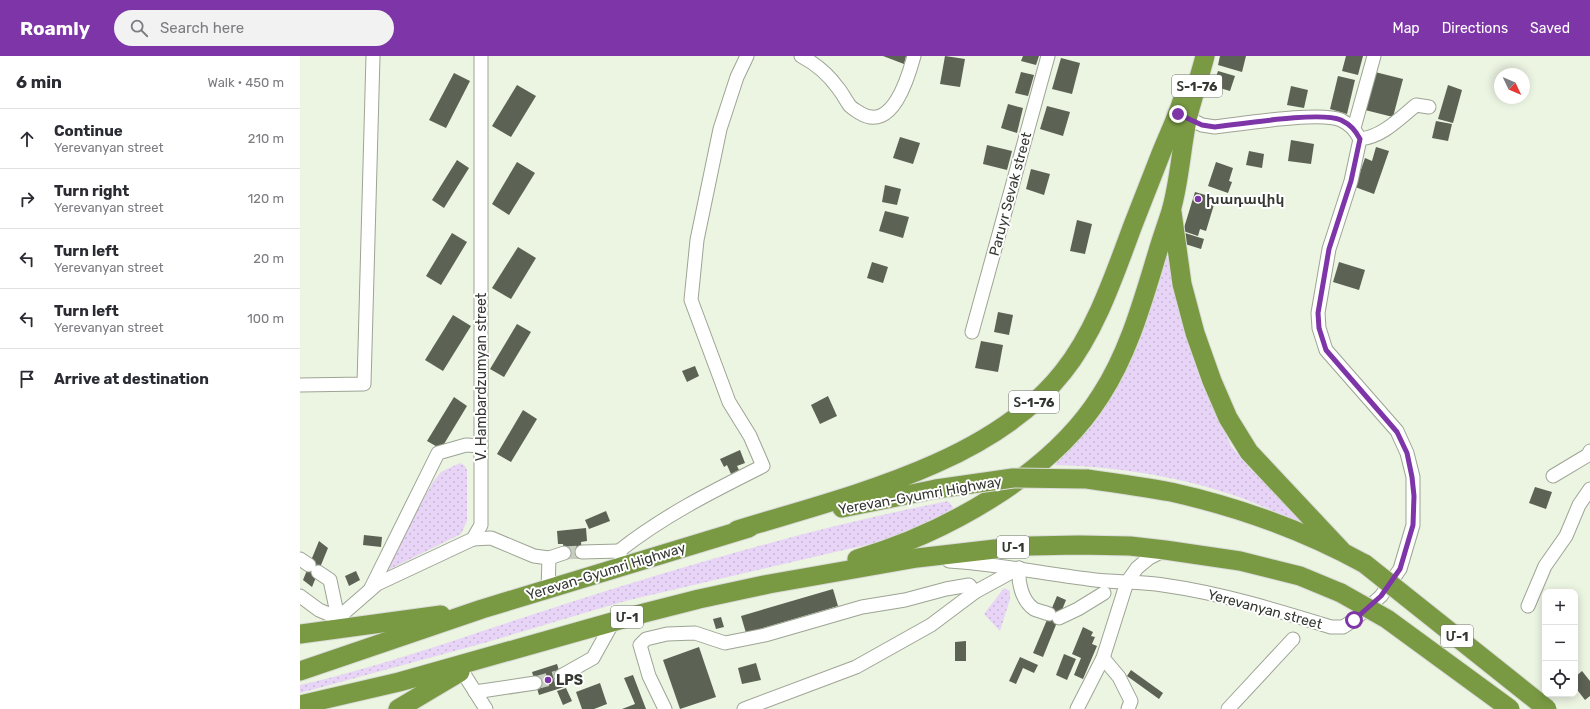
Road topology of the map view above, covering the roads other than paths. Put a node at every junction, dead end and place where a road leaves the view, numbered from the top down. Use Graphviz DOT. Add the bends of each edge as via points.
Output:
graph roads {
  1 [pos="373,56"];
  2 [pos="481,56"];
  3 [pos="747,56"];
  4 [pos="801,56"];
  5 [pos="914,56"];
  6 [pos="1048,56"];
  7 [pos="1195,56"];
  8 [pos="1205,56"];
  9 [pos="1374,56"];
  10 [pos="1429,107"];
  11 [pos="1183,115"];
  12 [pos="1357,134"];
  13 [pos="1172,210"];
  14 [pos="972,332"];
  15 [pos="300,385"];
  16 [pos="481,446"];
  17 [pos="1589,454"];
  18 [pos="1553,476"];
  19 [pos="1590,489"];
  20 [pos="738,530"];
  21 [pos="473,539"];
  22 [pos="1165,550"];
  23 [pos="1341,550"];
  24 [pos="582,552"];
  25 [pos="564,553"];
  26 [pos="549,558"];
  27 [pos="621,558"];
  28 [pos="917,558"];
  29 [pos="309,565"];
  30 [pos="1019,568"];
  31 [pos="1088,579"];
  32 [pos="1127,582"];
  33 [pos="769,584"];
  34 [pos="371,588"];
  35 [pos="548,590"];
  36 [pos="975,592"];
  37 [pos="1104,593"];
  38 [pos="300,596"];
  39 [pos="1528,606"];
  40 [pos="482,609"];
  41 [pos="1115,620"];
  42 [pos="613,622"];
  43 [pos="340,623"];
  44 [pos="300,634"];
  45 [pos="1293,639"];
  46 [pos="488,658"];
  47 [pos="1103,658"];
  48 [pos="300,671"];
  49 [pos="462,671"];
  50 [pos="561,676"];
  51 [pos="535,683"];
  52 [pos="474,692"];
  53 [pos="300,705"];
  54 [pos="398,709"];
  55 [pos="486,709"];
  56 [pos="665,709"];
  57 [pos="744,709"];
  58 [pos="1077,709"];
  59 [pos="1128,709"];
  60 [pos="1228,709"];
  61 [pos="1510,709"];
  62 [pos="1547,709"];
  1 -- 15 [label="street" via="364,384"];
  2 -- 16 [label="street, V. Hambardzumyan street"];
  3 -- 27 [label="street" via="736,77 720,129 697,240 691,300 729,402 750,436 763,466 706,494 642,533"];
  4 -- 5 [label="street" via="817,65 838,87 851,107 867,117 878,118 889,112 895,103 909,76"];
  6 -- 14 [label="street, Paruyr Sevak street"];
  7 -- 11 [label="highway, Տ-1-76"];
  8 -- 11 [label="highway, Տ-1-76"];
  9 -- 12 [label="street"];
  10 -- 12 [label="street" via="1416,105 1384,130 1369,138"];
  11 -- 12 [label="street, Տ-1-76" via="1202,125 1215,127 1316,117 1340,120"];
  11 -- 13 [label="highway, Տ-1-76"];
  11 -- 20 [label="highway, Տ-1-76" via="1084,340 1064,372 1044,393 1016,417 987,436 930,466 878,486"];
  12 -- 32 [label="street, Yerevanyan street" via="1351,181 1329,249 1318,313 1319,328 1326,350 1397,432 1407,453 1412,477 1413,525 1400,569 1381,596 1343,627 1331,627 1259,606 1165,585"];
  13 -- 23 [label="highway" via="1182,284 1209,374 1228,418 1249,452"];
  13 -- 33 [label="highway, Տ-1-76" via="1132,328 1102,395 1087,416 1046,460 960,518 875,553"];
  16 -- 21 [label="street, V. Hambardzumyan street" via="481,526"];
  16 -- 34 [label="street" via="466,445 438,453"];
  17 -- 18 [label="street"];
  19 -- 39 [label="street" via="1566,536 1545,566"];
  20 -- 23 [label="highway, Yerevan-Gyumri Highway / Մ-1, bridge" via="936,489 1013,478 1087,479 1171,492 1233,508"];
  20 -- 27 [label="highway, Yerevan-Gyumri Highway / Մ-1"];
  21 -- 26 [label="street" via="491,538 534,556"];
  21 -- 34 [label="street"];
  22 -- 28 [label="highway, Մ-1" via="1130,546 1029,546"];
  22 -- 32 [label="street" via="1148,558"];
  22 -- 61 [label="highway, Մ-1, bridge" via="1240,561 1300,576 1341,593 1387,620"];
  23 -- 62 [label="highway, Yerevan-Gyumri Highway / Մ-1, bridge" via="1365,564"];
  24 -- 27 [label="street"];
  25 -- 26 [label="street"];
  26 -- 35 [label="street"];
  27 -- 35 [label="highway, Yerevan-Gyumri Highway / Մ-1"];
  28 -- 30 [label="street, Yerevanyan street"];
  28 -- 33 [label="highway, Մ-1"];
  29 -- 43 [label="street" via="330,580"];
  30 -- 31 [label="street, Yerevanyan street"];
  30 -- 36 [label="street"];
  30 -- 37 [label="street" via="1018,577 1022,593 1033,609 1054,616 1078,609"];
  31 -- 32 [label="street, Yerevanyan street"];
  31 -- 37 [label="street"];
  32 -- 41 [label="street"];
  33 -- 42 [label="highway, Մ-1" via="686,602"];
  34 -- 43 [label="street"];
  35 -- 40 [label="highway, Yerevan-Gyumri Highway / Մ-1"];
  36 -- 56 [label="street" via="969,586 946,589 905,600 862,607 765,635 725,643 695,633 667,634 646,639 640,645 649,676"];
  36 -- 57 [label="street" via="931,625 856,667"];
  37 -- 41 [label="street" via="1111,602"];
  38 -- 43 [label="street"];
  40 -- 43 [label="highway"];
  40 -- 48 [label="highway, Yerevan-Gyumri Highway / Մ-1"];
  41 -- 47 [label="street"];
  42 -- 46 [label="highway, Մ-1"];
  42 -- 50 [label="street" via="593,658"];
  43 -- 44 [label="highway"];
  45 -- 60 [label="street"];
  46 -- 49 [label="highway"];
  46 -- 53 [label="highway, Մ-1"];
  47 -- 58 [label="street"];
  47 -- 59 [label="street" via="1119,678 1131,701"];
  49 -- 52 [label="street"];
  49 -- 54 [label="highway"];
  51 -- 52 [label="street"];
  52 -- 55 [label="street"];
}
